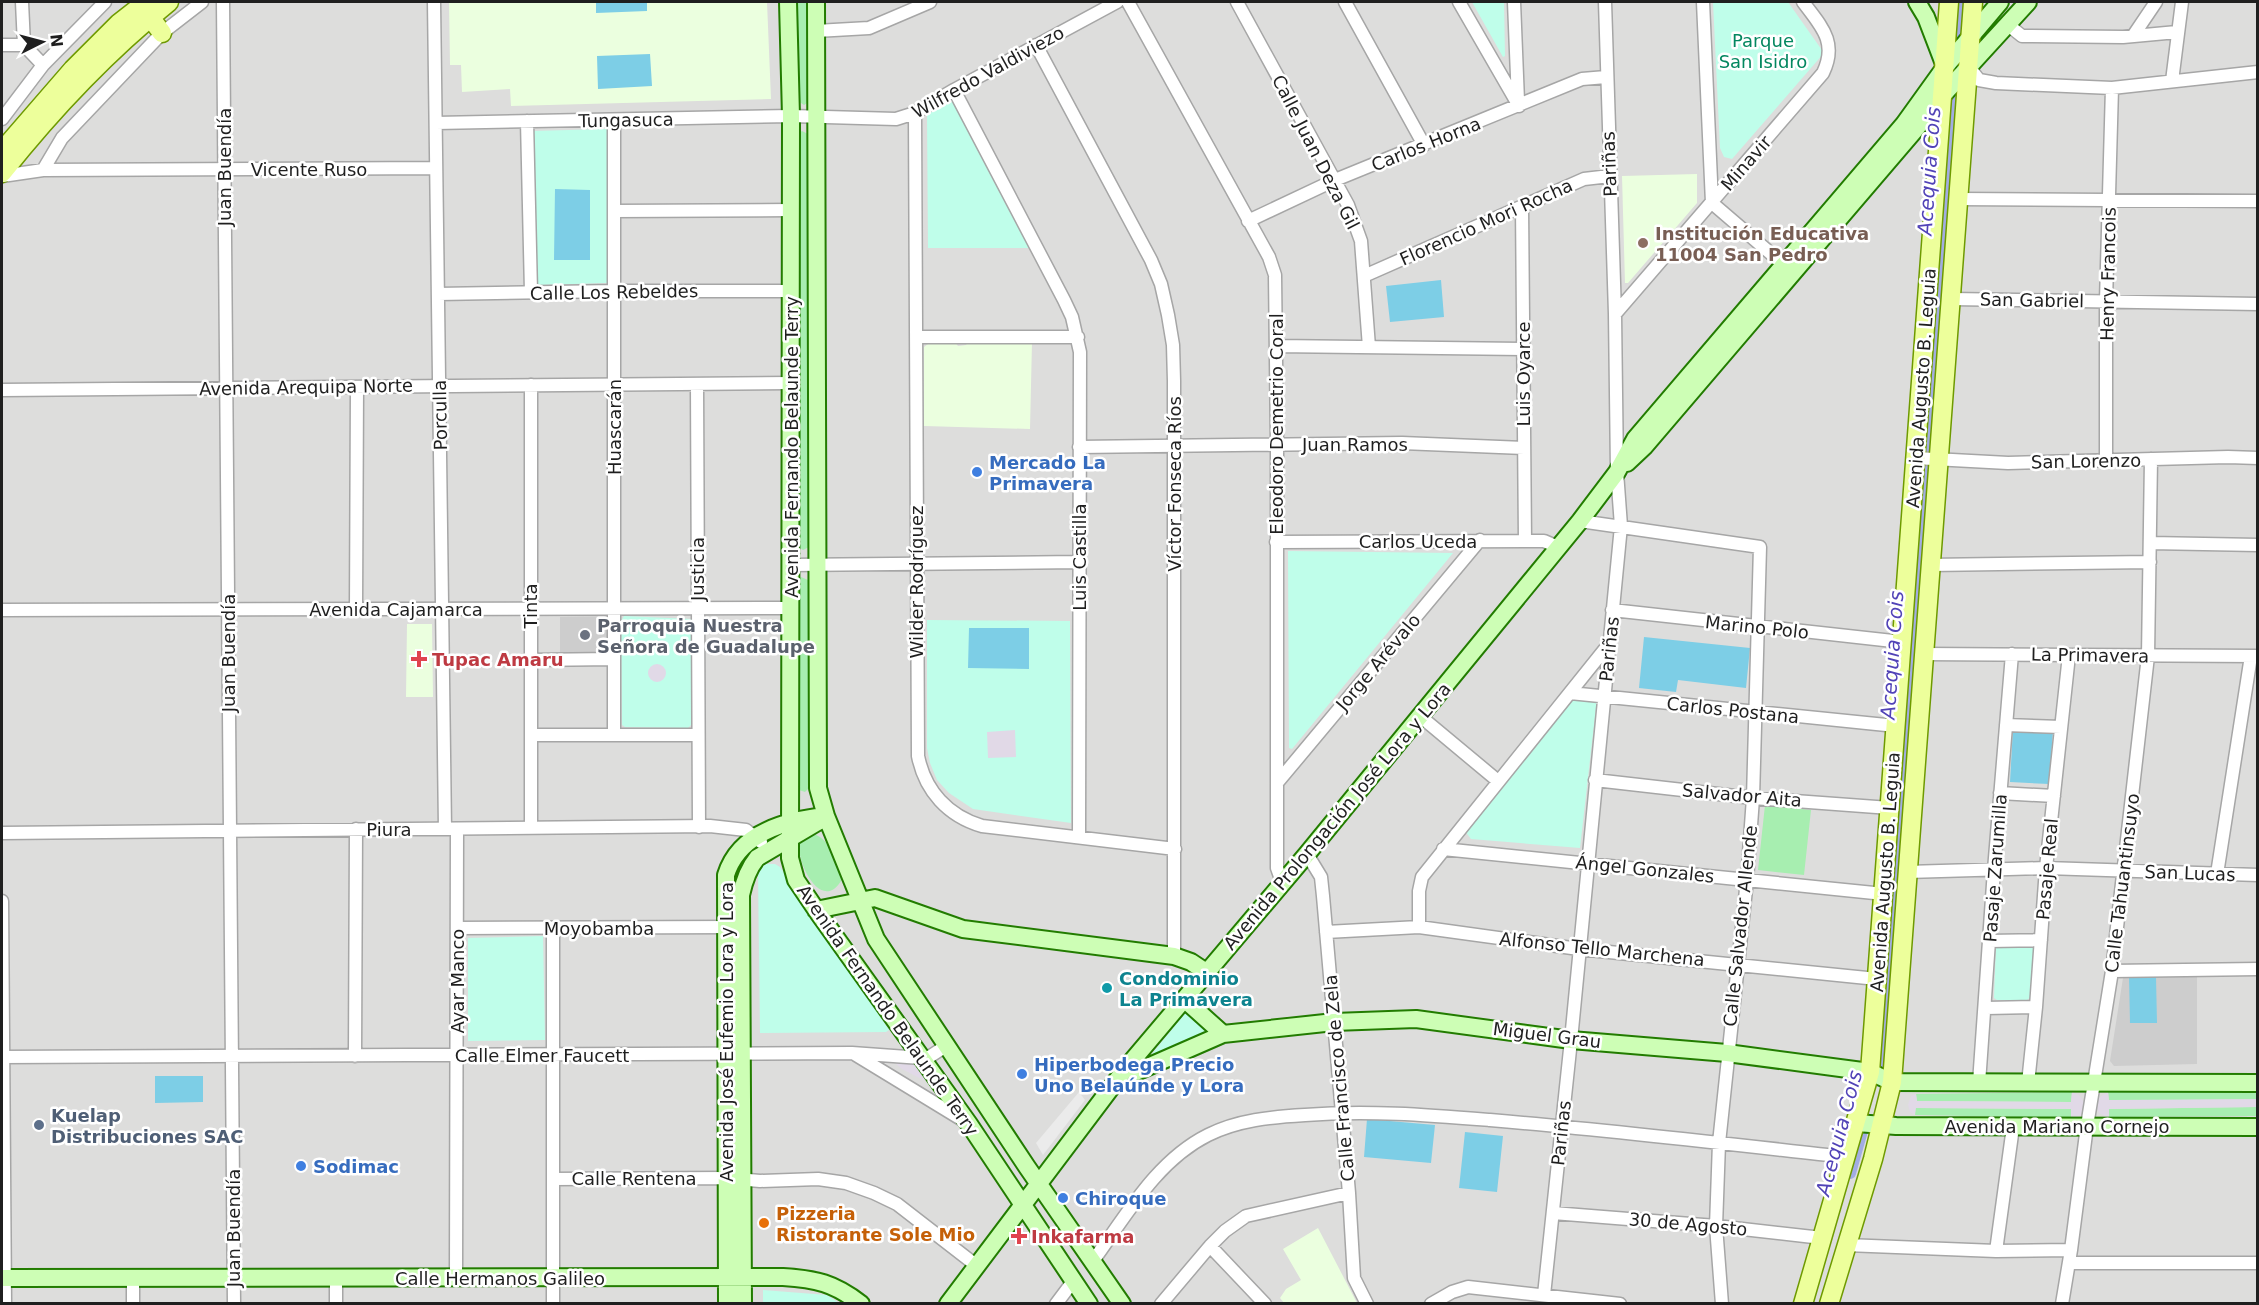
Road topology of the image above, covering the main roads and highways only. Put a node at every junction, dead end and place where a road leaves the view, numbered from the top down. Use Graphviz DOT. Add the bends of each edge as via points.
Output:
graph roads {
  1 [pos="169,2"];
  2 [pos="1949,2"];
  3 [pos="1973,2"];
  4 [pos="148,9"];
  5 [pos="162,33"];
  6 [pos="2,151"];
  7 [pos="2,174"];
  8 [pos="1803,1304"];
  9 [pos="1829,1304"];
  1 -- 4 [label="main road"];
  2 -- 8 [label="main road, Avenida Augusto B. Leguia" via="1871,1072"];
  3 -- 9 [label="main road, Avenida Augusto B. Leguia" via="1891,1082"];
  4 -- 5 [label="main road"];
  4 -- 6 [label="main road" via="120,23 67,75"];
  4 -- 7 [label="main road" via="132,32 85,78"];
}
